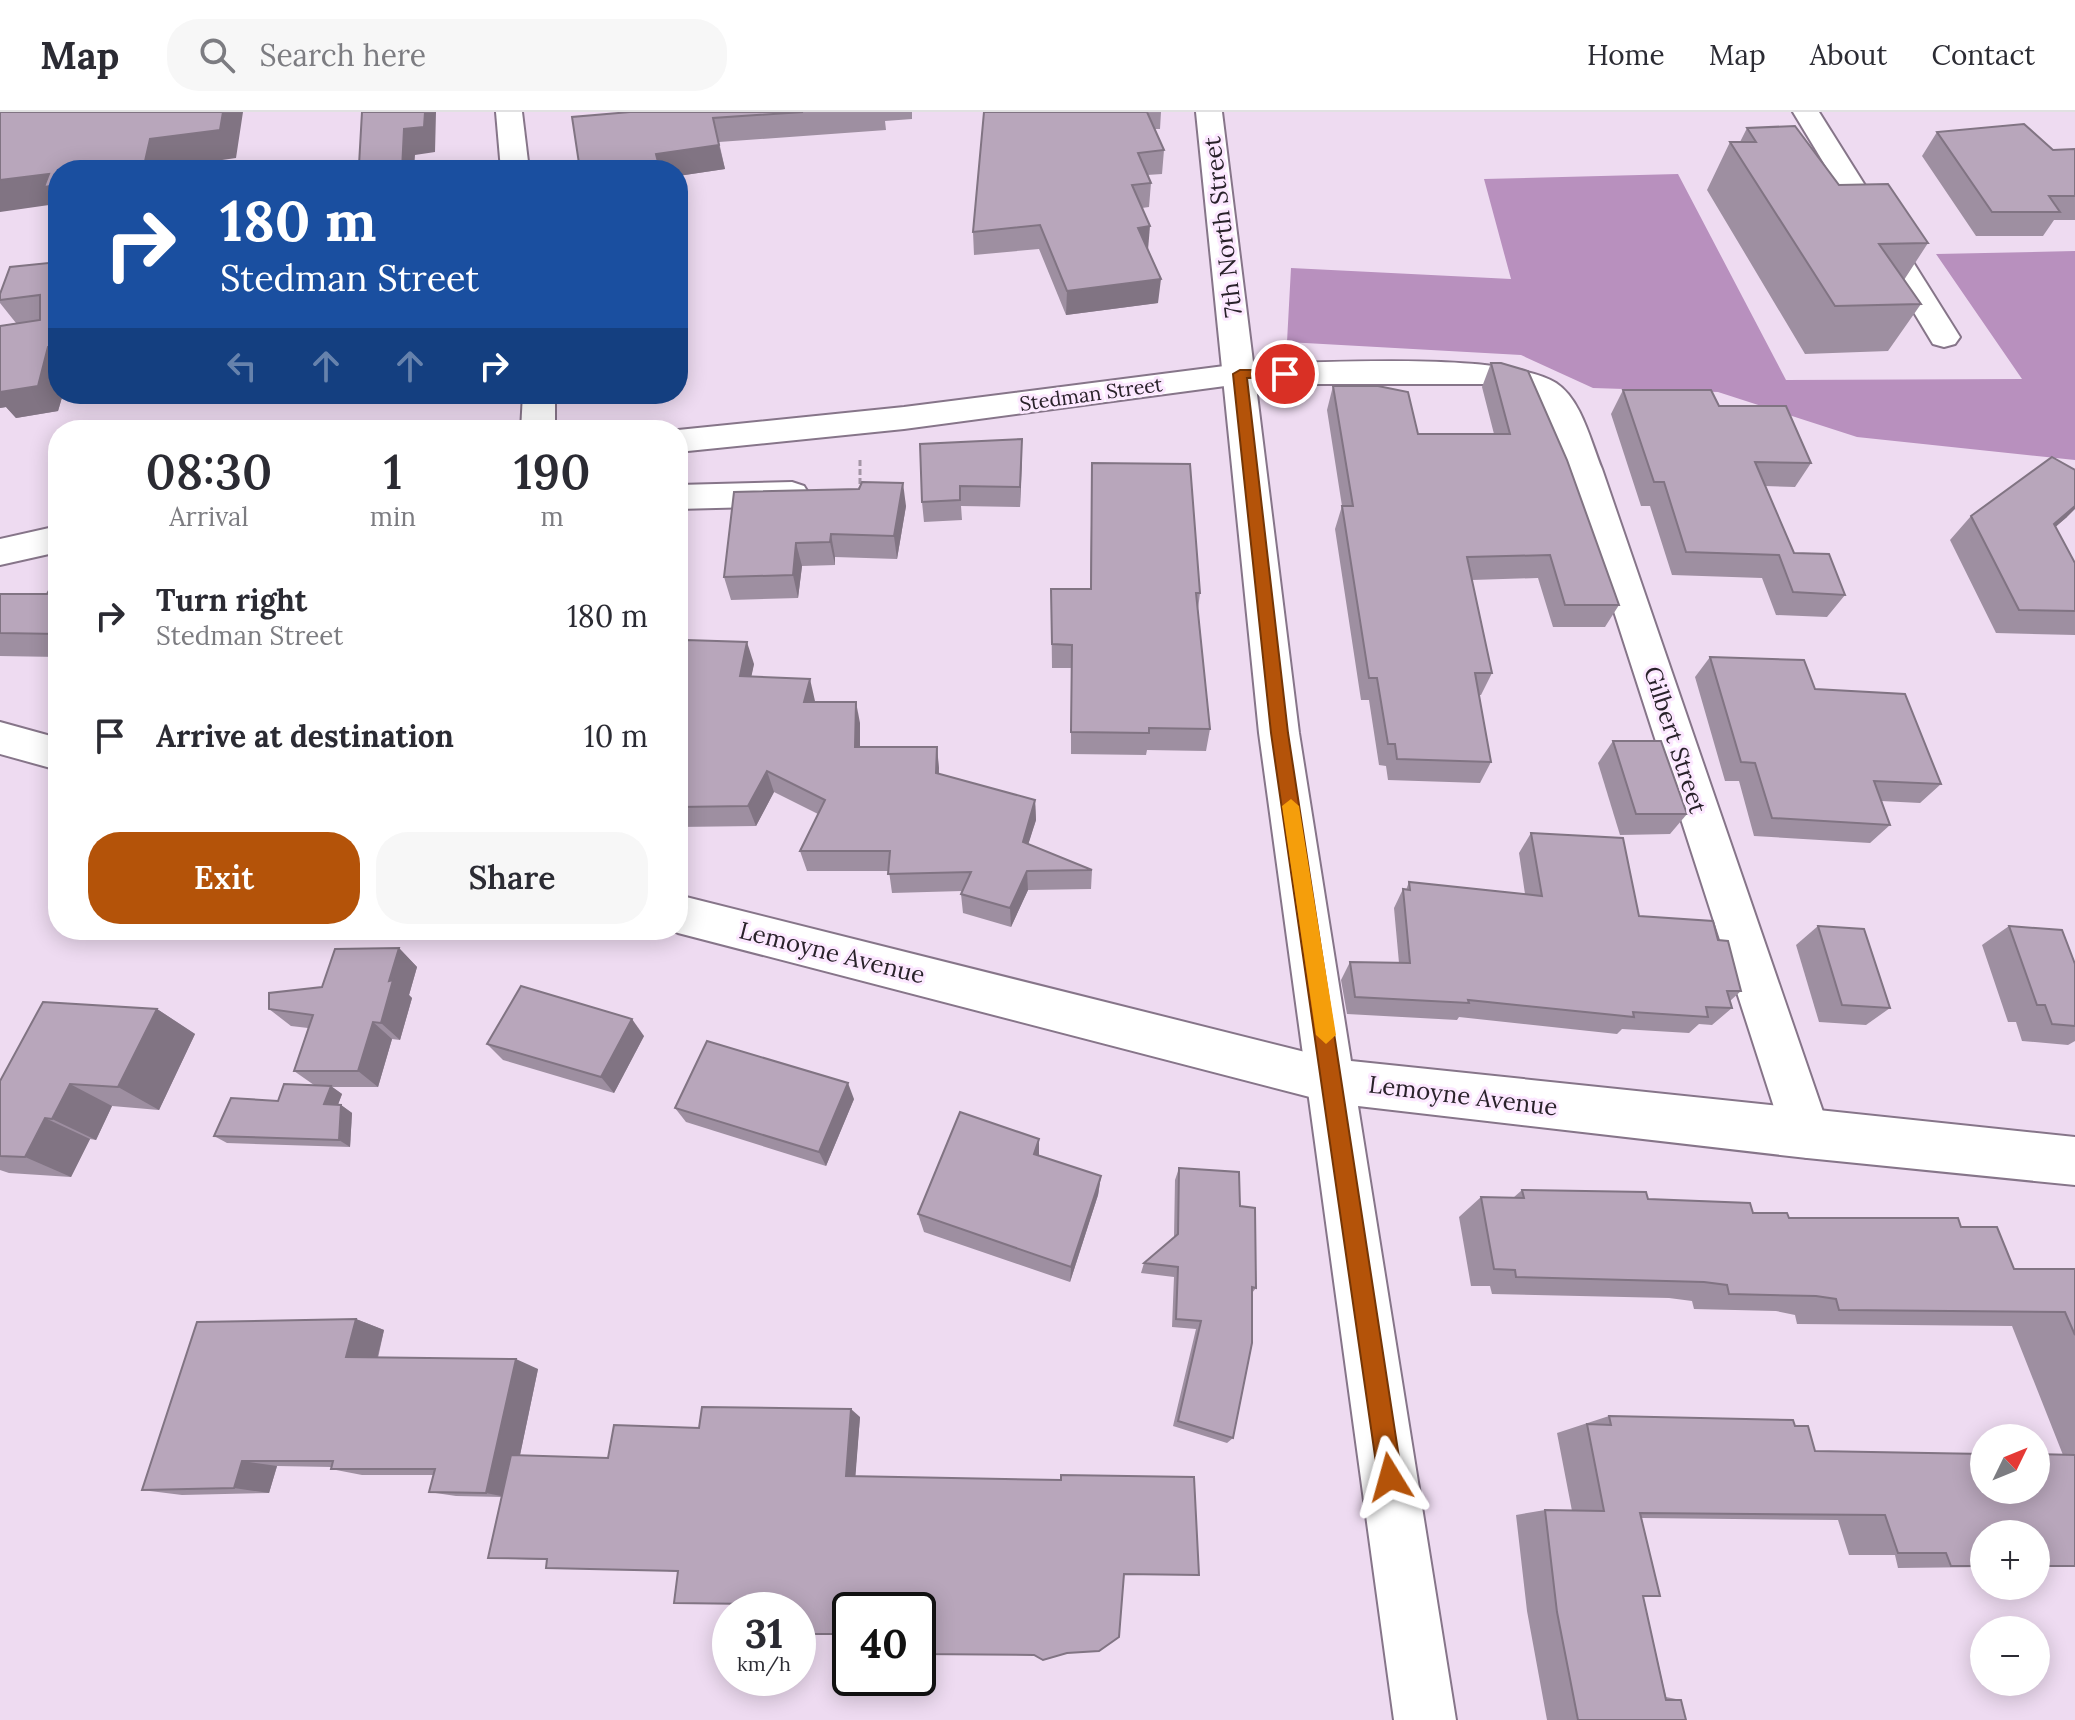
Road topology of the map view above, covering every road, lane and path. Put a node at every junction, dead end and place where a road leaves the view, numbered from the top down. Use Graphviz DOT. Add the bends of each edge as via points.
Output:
graph roads {
  1 [pos="509,112"];
  2 [pos="1209,112"];
  3 [pos="1806,112"];
  4 [pos="514,160"];
  5 [pos="1944,337"];
  6 [pos="1240,374"];
  7 [pos="1505,376"];
  8 [pos="688,440"];
  9 [pos="830,493"];
  10 [pos="688,497"];
  11 [pos="48,541"];
  12 [pos="0,553"];
  13 [pos="48,560"];
  14 [pos="0,738"];
  15 [pos="48,751"];
  16 [pos="688,917"];
  17 [pos="1333,1081"];
  18 [pos="1807,1135"];
  19 [pos="2075,1161"];
  20 [pos="1425,1720"];
  1 -- 4 [label="street"];
  2 -- 6 [label="street, 7th North Street"];
  3 -- 5 [label="street"];
  6 -- 7 [label="street, Stedman Street"];
  6 -- 8 [label="street, Stedman Street"];
  6 -- 17 [label="street, 7th North Street" via="1279,733"];
  7 -- 18 [label="street, Gilbert Street" via="1544,390 1558,403 1585,469"];
  9 -- 10 [label="street"];
  11 -- 12 [label="street"];
  12 -- 13 [label="street"];
  14 -- 15 [label="street"];
  16 -- 17 [label="street, Lemoyne Avenue"];
  17 -- 18 [label="street, Lemoyne Avenue"];
  17 -- 20 [label="street, 7th North Street"];
  18 -- 19 [label="street, Lemoyne Avenue"];
}
